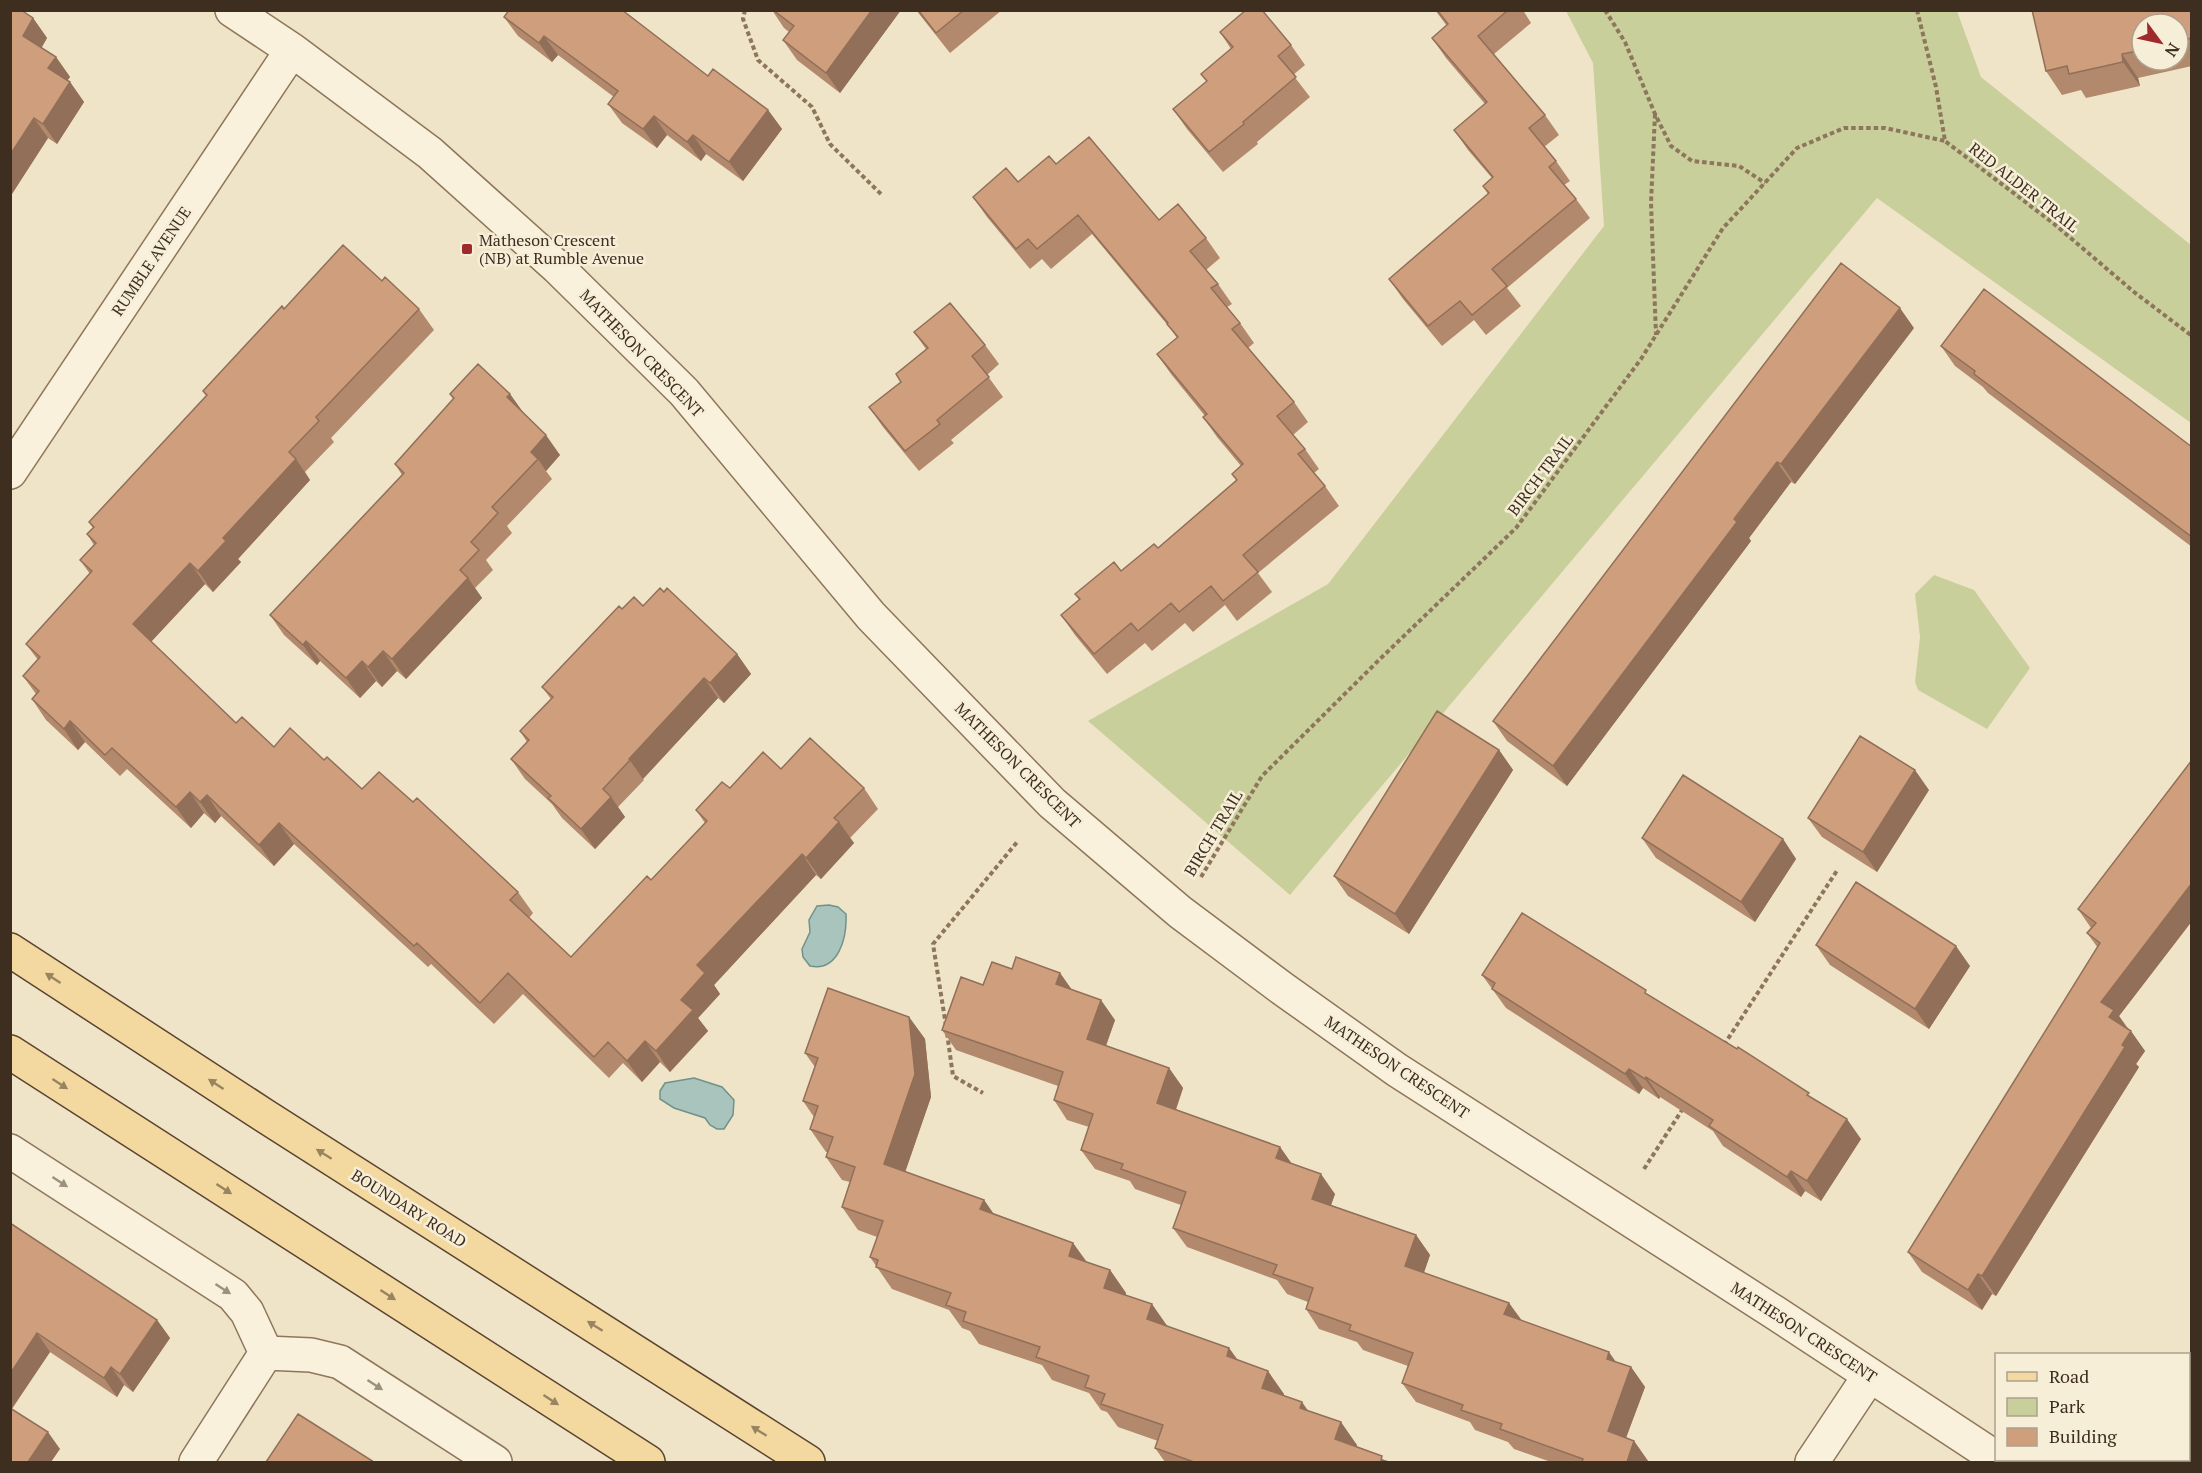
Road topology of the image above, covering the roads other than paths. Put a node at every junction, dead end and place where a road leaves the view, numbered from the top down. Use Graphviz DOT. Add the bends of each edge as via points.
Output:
graph roads {
  1 [pos="232,10"];
  2 [pos="292,50"];
  3 [pos="10,472"];
  4 [pos="10,950"];
  5 [pos="10,1052"];
  6 [pos="10,1151"];
  7 [pos="266,1353"];
  8 [pos="1870,1375"];
  9 [pos="1995,1457"];
  10 [pos="196,1462"];
  11 [pos="495,1462"];
  12 [pos="648,1462"];
  13 [pos="808,1462"];
  14 [pos="1812,1462"];
  1 -- 2 [label="street, MATHESON CRESCENT"];
  2 -- 3 [label="street, RUMBLE AVENUE"];
  2 -- 8 [label="street, MATHESON CRESCENT" via="430,153 565,275 684,392 871,616 1052,803 1180,912 1397,1070"];
  13 -- 4 [label="main road, BOUNDARY ROAD, one-way"];
  5 -- 12 [label="main road, one-way"];
  6 -- 7 [label="street, one-way" via="233,1295 248,1312"];
  7 -- 10 [label="street"];
  7 -- 11 [label="street, one-way" via="311,1355 340,1362"];
  8 -- 9 [label="street, MATHESON CRESCENT"];
  8 -- 14 [label="street"];
}
